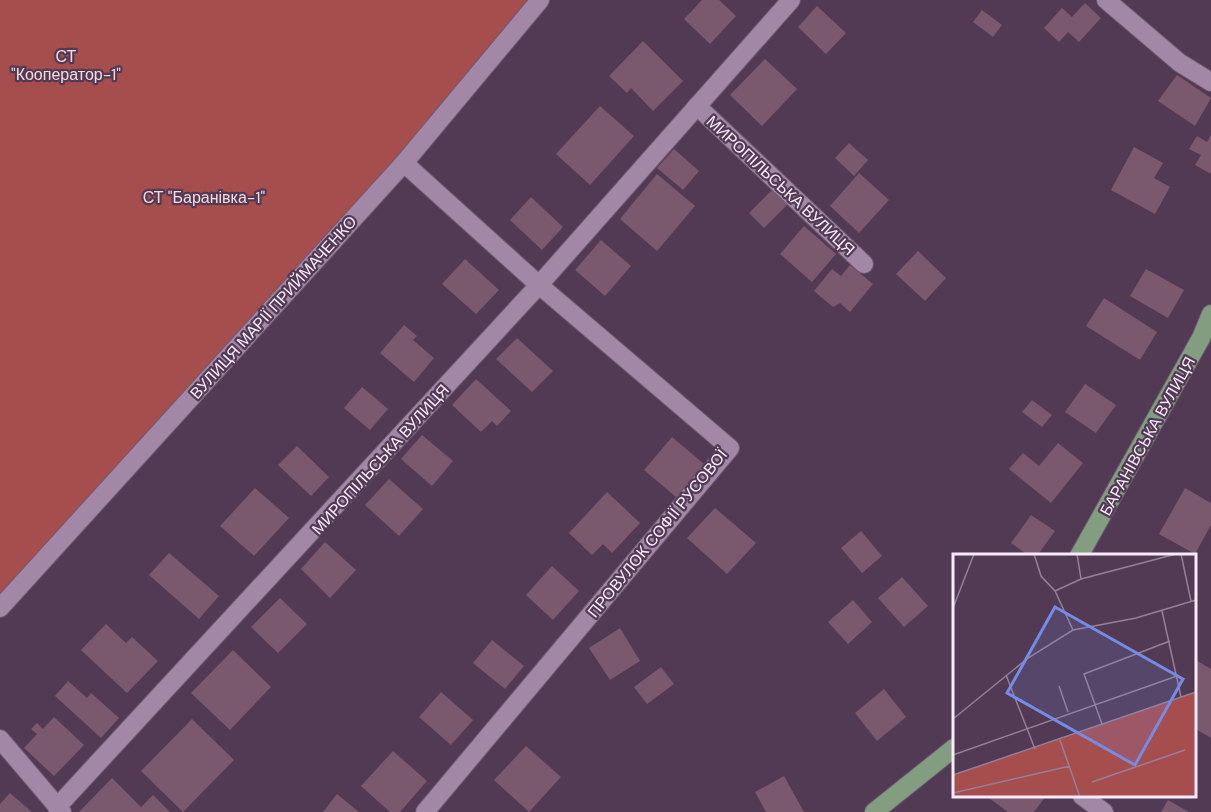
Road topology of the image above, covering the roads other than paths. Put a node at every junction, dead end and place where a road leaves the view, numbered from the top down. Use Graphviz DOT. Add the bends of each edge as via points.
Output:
graph roads {
  1 [pos="540,0"];
  2 [pos="791,0"];
  3 [pos="1106,0"];
  4 [pos="1211,82"];
  5 [pos="697,106"];
  6 [pos="404,163"];
  7 [pos="864,264"];
  8 [pos="539,285"];
  9 [pos="1211,314"];
  10 [pos="1080,554"];
  11 [pos="0,608"];
  12 [pos="0,739"];
  13 [pos="953,749"];
  14 [pos="1085,797"];
  15 [pos="60,809"];
  16 [pos="425,812"];
  17 [pos="874,812"];
  18 [pos="1104,812"];
  1 -- 6 [label="street, ВУЛИЦЯ МАРІЇ ПРИЙМАЧЕНКО"];
  2 -- 5 [label="street, МИРОПІЛЬСЬКА ВУЛИЦЯ"];
  3 -- 4 [label="street" via="1180,63"];
  5 -- 7 [label="street, МИРОПІЛЬСЬКА ВУЛИЦЯ"];
  5 -- 8 [label="street, МИРОПІЛЬСЬКА ВУЛИЦЯ"];
  6 -- 8 [label="street, ПРОВУЛОК СОФІЇ РУСОВОЇ"];
  6 -- 11 [label="street, ВУЛИЦЯ МАРІЇ ПРИЙМАЧЕНКО"];
  8 -- 15 [label="street, МИРОПІЛЬСЬКА ВУЛИЦЯ"];
  8 -- 16 [label="street, ПРОВУЛОК СОФІЇ РУСОВОЇ" via="730,448"];
  9 -- 10 [label="main road, БАРАНІВСЬКА ВУЛИЦЯ" via="1201,339"];
  12 -- 15 [label="street"];
  13 -- 17 [label="main road"];
  14 -- 18 [label="street"];
}
